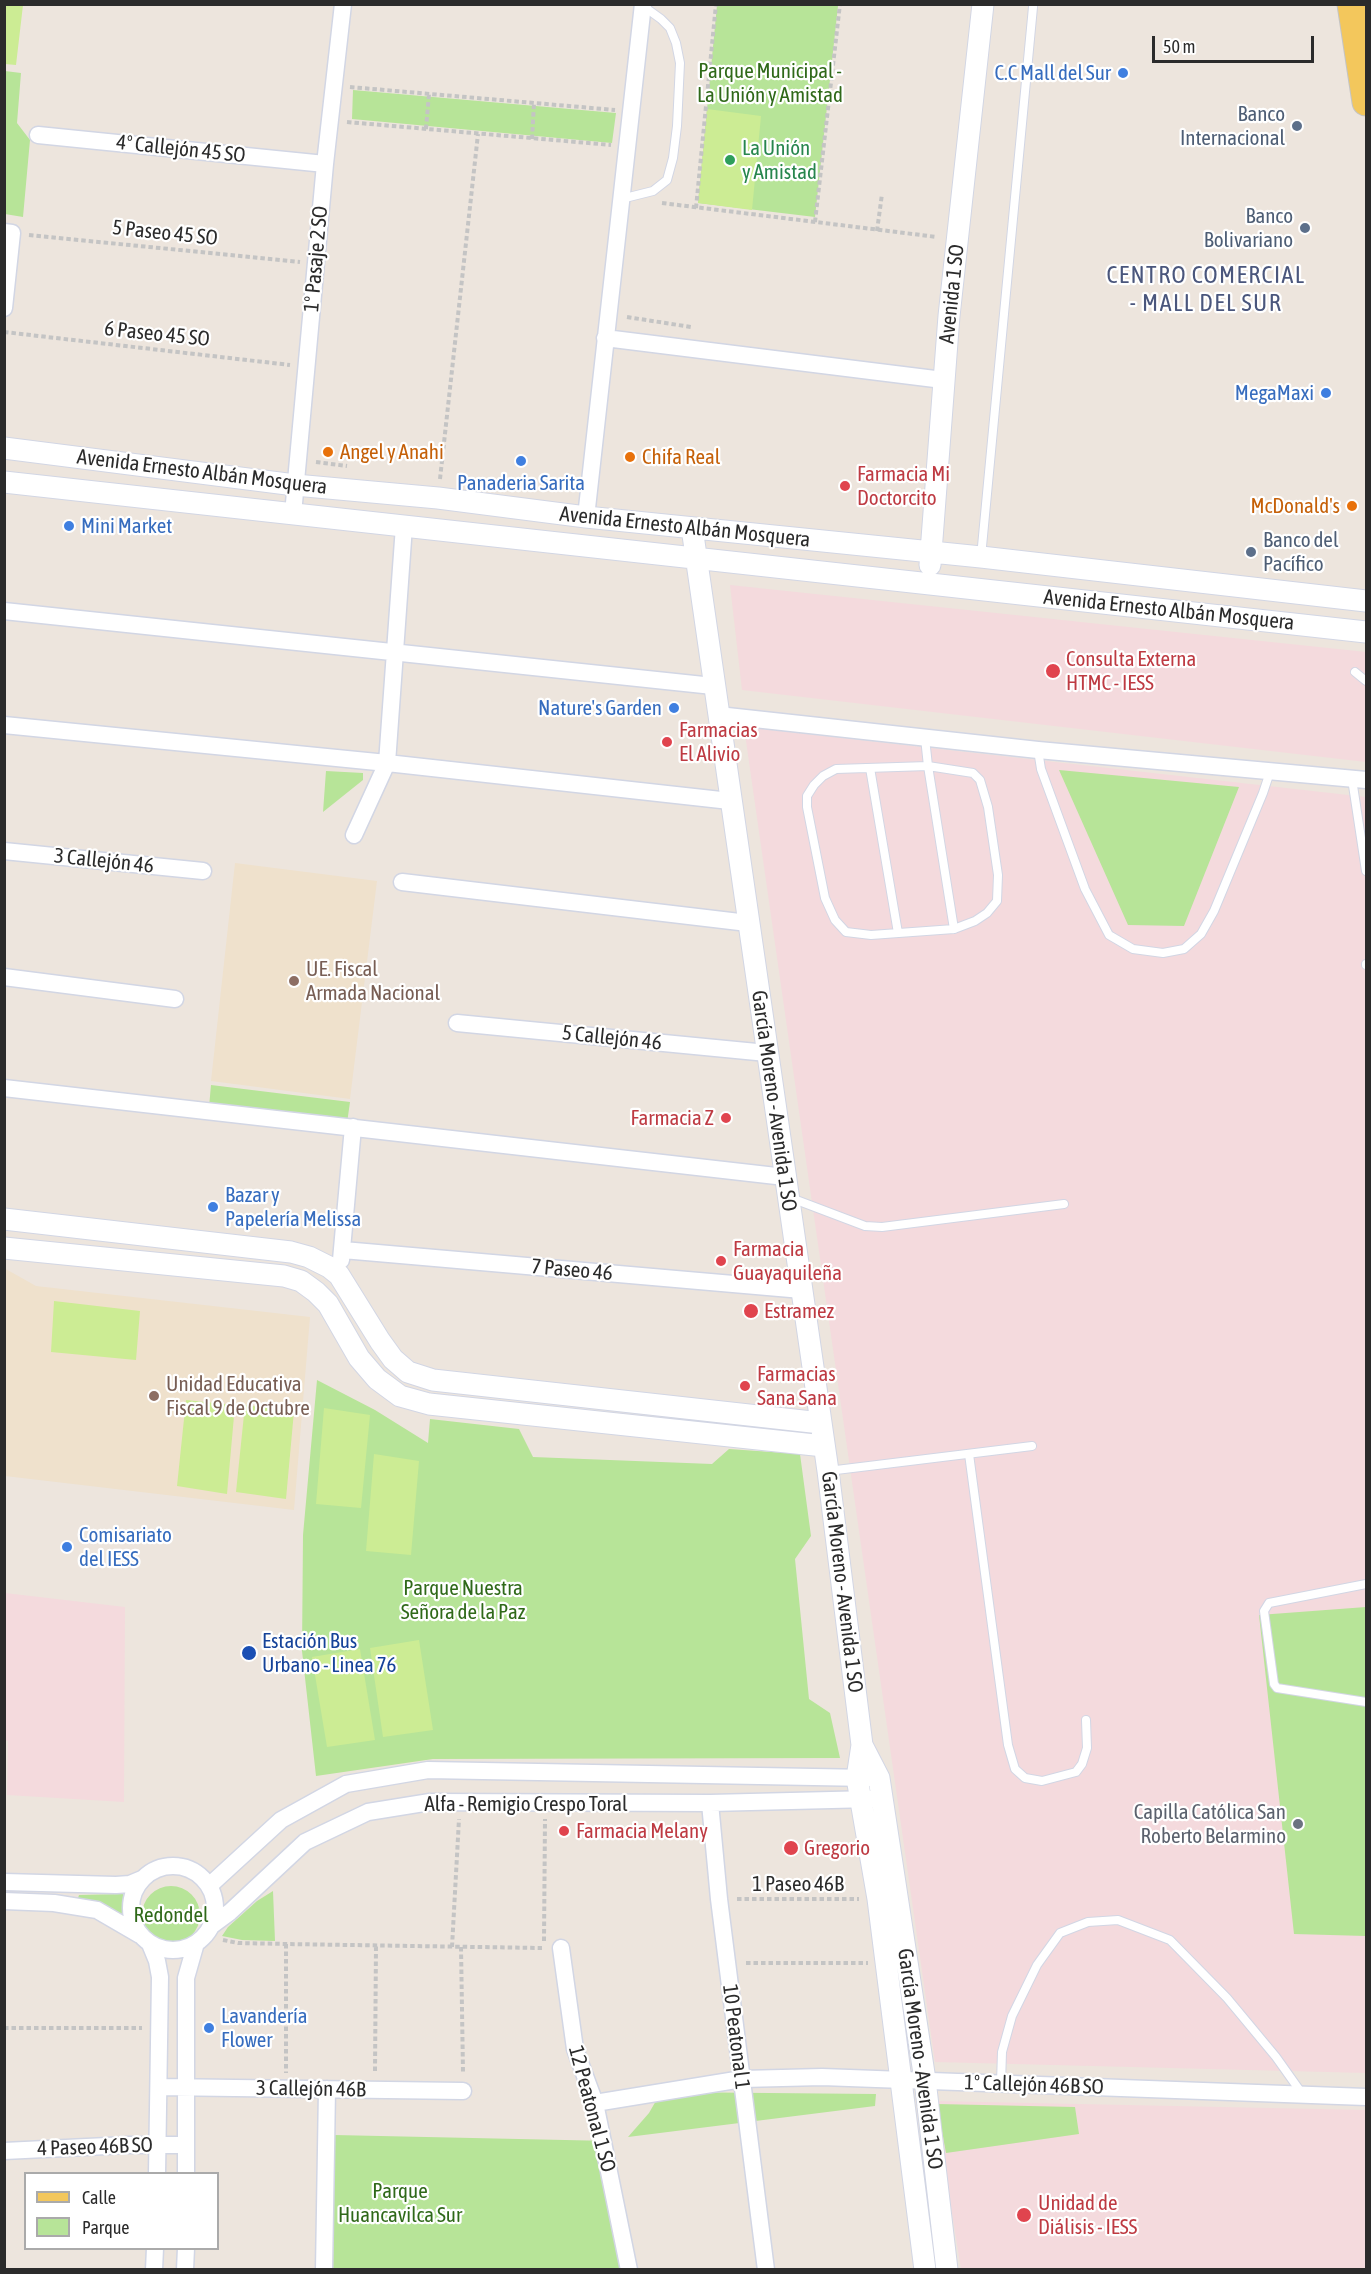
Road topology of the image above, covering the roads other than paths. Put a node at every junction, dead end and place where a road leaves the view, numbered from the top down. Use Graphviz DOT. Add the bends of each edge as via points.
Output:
graph roads {
  1 [pos="343,4"];
  2 [pos="983,4"];
  3 [pos="1352,4"];
  4 [pos="643,5"];
  5 [pos="1033,7"];
  6 [pos="1366,102"];
  7 [pos="38,135"];
  8 [pos="325,164"];
  9 [pos="621,199"];
  10 [pos="8,232"];
  11 [pos="4,308"];
  12 [pos="605,338"];
  13 [pos="944,380"];
  14 [pos="4,448"];
  15 [pos="4,482"];
  16 [pos="295,485"];
  17 [pos="293,514"];
  18 [pos="586,517"];
  19 [pos="404,526"];
  20 [pos="692,528"];
  21 [pos="931,553"];
  22 [pos="981,557"];
  23 [pos="695,558"];
  24 [pos="929,583"];
  25 [pos="1366,601"];
  26 [pos="4,611"];
  27 [pos="1366,632"];
  28 [pos="396,652"];
  29 [pos="1355,672"];
  30 [pos="1366,681"];
  31 [pos="713,686"];
  32 [pos="718,715"];
  33 [pos="4,725"];
  34 [pos="925,738"];
  35 [pos="1038,750"];
  36 [pos="387,763"];
  37 [pos="928,766"];
  38 [pos="870,768"];
  39 [pos="1269,772"];
  40 [pos="1359,779"];
  41 [pos="730,801"];
  42 [pos="354,835"];
  43 [pos="4,851"];
  44 [pos="203,871"];
  45 [pos="1366,871"];
  46 [pos="402,882"];
  47 [pos="748,923"];
  48 [pos="954,929"];
  49 [pos="897,933"];
  50 [pos="4,977"];
  51 [pos="175,999"];
  52 [pos="458,1023"];
  53 [pos="767,1053"];
  54 [pos="4,1088"];
  55 [pos="353,1127"];
  56 [pos="786,1187"];
  57 [pos="1064,1204"];
  58 [pos="4,1220"];
  59 [pos="4,1248"];
  60 [pos="343,1250"];
  61 [pos="339,1275"];
  62 [pos="802,1290"];
  63 [pos="821,1423"];
  64 [pos="824,1446"];
  65 [pos="1032,1446"];
  66 [pos="969,1454"];
  67 [pos="828,1471"];
  68 [pos="1366,1584"];
  69 [pos="1366,1702"];
  70 [pos="1086,1720"];
  71 [pos="862,1745"];
  72 [pos="857,1778"];
  73 [pos="874,1792"];
  74 [pos="710,1803"];
  75 [pos="142,1879"];
  76 [pos="4,1882"];
  77 [pos="54,1883"];
  78 [pos="209,1886"];
  79 [pos="4,1901"];
  80 [pos="54,1903"];
  81 [pos="204,1935"];
  82 [pos="145,1940"];
  83 [pos="561,1948"];
  84 [pos="742,2079"];
  85 [pos="901,2080"];
  86 [pos="925,2080"];
  87 [pos="1001,2083"];
  88 [pos="159,2086"];
  89 [pos="187,2087"];
  90 [pos="327,2089"];
  91 [pos="463,2091"];
  92 [pos="1304,2096"];
  93 [pos="1366,2097"];
  94 [pos="595,2103"];
  95 [pos="158,2145"];
  96 [pos="186,2145"];
  97 [pos="4,2151"];
  98 [pos="157,2172"];
  99 [pos="186,2172"];
  100 [pos="155,2250"];
  101 [pos="186,2250"];
  102 [pos="154,2270"];
  103 [pos="185,2270"];
  104 [pos="324,2270"];
  105 [pos="629,2270"];
  106 [pos="766,2270"];
  107 [pos="925,2270"];
  108 [pos="947,2270"];
  1 -- 8 [label="street, 1° Pasaje 2 SO"];
  2 -- 13 [label="street, Avenida 1 SO"];
  3 -- 6 [label="main road"];
  4 -- 9 [label="street"];
  4 -- 9 [label="lane" via="670,28 676,43 680,63 677,126 667,180 652,191"];
  5 -- 22 [label="lane"];
  7 -- 8 [label="street, 4° Callejón 45 SO"];
  8 -- 16 [label="street, 1° Pasaje 2 SO"];
  9 -- 12 [label="street"];
  10 -- 11 [label="street"];
  12 -- 13 [label="street"];
  12 -- 18 [label="street"];
  13 -- 21 [label="street, Avenida 1 SO"];
  14 -- 16 [label="street, Avenida Ernesto Albán Mosquera"];
  15 -- 17 [label="street, Avenida Ernesto Albán Mosquera"];
  16 -- 17 [label="street, 1° Pasaje 2 SO"];
  16 -- 18 [label="street, Avenida Ernesto Albán Mosquera" via="439,489"];
  17 -- 19 [label="street, Avenida Ernesto Albán Mosquera"];
  18 -- 20 [label="street, Avenida Ernesto Albán Mosquera"];
  19 -- 23 [label="street, Avenida Ernesto Albán Mosquera"];
  19 -- 28 [label="street"];
  20 -- 21 [label="street, Avenida Ernesto Albán Mosquera"];
  20 -- 23 [label="street, García Moreno - Avenida 1 SO"];
  21 -- 22 [label="street, Avenida Ernesto Albán Mosquera"];
  21 -- 24 [label="street, Avenida 1 SO"];
  22 -- 25 [label="street, Avenida Ernesto Albán Mosquera"];
  23 -- 24 [label="street, Avenida Ernesto Albán Mosquera"];
  23 -- 31 [label="street, García Moreno - Avenida 1 SO"];
  24 -- 27 [label="street, Avenida Ernesto Albán Mosquera"];
  26 -- 28 [label="street"];
  28 -- 31 [label="street"];
  28 -- 36 [label="street"];
  29 -- 30 [label="lane"];
  31 -- 32 [label="street, García Moreno - Avenida 1 SO"];
  32 -- 34 [label="street"];
  32 -- 41 [label="street, García Moreno - Avenida 1 SO"];
  33 -- 36 [label="street"];
  34 -- 35 [label="street"];
  34 -- 37 [label="lane"];
  35 -- 39 [label="street"];
  35 -- 39 [label="lane" via="1041,769 1085,889 1109,935 1133,949 1163,953 1184,949 1202,934"];
  36 -- 41 [label="street"];
  36 -- 42 [label="street"];
  37 -- 38 [label="lane"];
  37 -- 48 [label="lane"];
  37 -- 48 [label="lane" via="973,773 980,780 990,818 998,875 997,900 987,914"];
  38 -- 49 [label="lane"];
  38 -- 49 [label="lane" via="836,769 823,776 807,796 807,807 825,898 835,920 846,932"];
  39 -- 40 [label="street"];
  40 -- 45 [label="lane"];
  41 -- 47 [label="street, García Moreno - Avenida 1 SO"];
  43 -- 44 [label="street, 3 Callejón 46"];
  46 -- 47 [label="street"];
  47 -- 53 [label="street, García Moreno - Avenida 1 SO"];
  48 -- 49 [label="lane"];
  50 -- 51 [label="street"];
  52 -- 53 [label="street, 5 Callejón 46"];
  53 -- 56 [label="street, García Moreno - Avenida 1 SO"];
  54 -- 55 [label="street"];
  55 -- 56 [label="street"];
  55 -- 60 [label="street"];
  56 -- 57 [label="lane" via="865,1226"];
  56 -- 62 [label="street, García Moreno - Avenida 1 SO"];
  58 -- 61 [label="street" via="291,1252 309,1257"];
  59 -- 64 [label="street" via="285,1276 301,1281 328,1304 359,1358 378,1379 400,1396 429,1404"];
  60 -- 61 [label="street"];
  60 -- 62 [label="street, 7 Paseo 46"];
  61 -- 63 [label="street" via="393,1359 408,1372 433,1380"];
  62 -- 63 [label="street, García Moreno - Avenida 1 SO"];
  63 -- 64 [label="street, García Moreno - Avenida 1 SO"];
  64 -- 67 [label="street, García Moreno - Avenida 1 SO"];
  65 -- 66 [label="lane"];
  66 -- 67 [label="lane"];
  66 -- 70 [label="lane" via="1008,1746 1015,1768 1025,1778 1042,1781 1076,1772 1088,1748"];
  67 -- 71 [label="street, García Moreno - Avenida 1 SO"];
  68 -- 69 [label="lane" via="1269,1603 1264,1611 1277,1688"];
  71 -- 72 [label="street, García Moreno - Avenida 1 SO"];
  71 -- 73 [label="street, García Moreno - Avenida 1 SO"];
  72 -- 73 [label="street, García Moreno - Avenida 1 SO"];
  72 -- 78 [label="street, Alfa - Remigio Crespo Toral" via="428,1770 346,1784 281,1820"];
  73 -- 74 [label="street, Alfa - Remigio Crespo Toral"];
  73 -- 85 [label="street, García Moreno - Avenida 1 SO" via="878,1899"];
  73 -- 86 [label="street, García Moreno - Avenida 1 SO"];
  74 -- 81 [label="street, Alfa - Remigio Crespo Toral" via="430,1802 368,1812 305,1842"];
  74 -- 84 [label="street, 10 Peatonal 1"];
  75 -- 77 [label="street" via="116,1885"];
  75 -- 78 [label="street" via="161,1868 175,1866 200,1876"];
  75 -- 82 [label="street" via="131,1900 130,1913"];
  76 -- 77 [label="street"];
  77 -- 80 [label="street"];
  78 -- 81 [label="street" via="214,1906"];
  79 -- 80 [label="street"];
  80 -- 82 [label="street" via="97,1910"];
  81 -- 82 [label="street" via="174,1951"];
  81 -- 89 [label="street" via="186,1978"];
  82 -- 88 [label="street" via="157,1961 160,1977"];
  83 -- 94 [label="street, 12 Peatonal 1 SO" via="575,2049"];
  84 -- 85 [label="street, 1° Callejón 46B SO"];
  84 -- 94 [label="street, 1° Callejón 46B SO"];
  84 -- 106 [label="street, 10 Peatonal 1"];
  85 -- 86 [label="street, 1° Callejón 46B SO"];
  85 -- 107 [label="street, García Moreno - Avenida 1 SO"];
  86 -- 87 [label="street, 1° Callejón 46B SO"];
  86 -- 108 [label="street, García Moreno - Avenida 1 SO"];
  87 -- 92 [label="street, 1° Callejón 46B SO"];
  87 -- 92 [label="lane" via="1002,2052 1012,2016 1037,1965 1060,1933 1088,1922 1118,1920 1170,1940 1227,1998"];
  88 -- 89 [label="street, 3 Callejón 46B"];
  88 -- 95 [label="street"];
  89 -- 90 [label="street, 3 Callejón 46B"];
  89 -- 96 [label="street"];
  90 -- 91 [label="street, 3 Callejón 46B"];
  90 -- 104 [label="street"];
  92 -- 93 [label="street, 1° Callejón 46B SO"];
  94 -- 105 [label="street, 12 Peatonal 1 SO"];
  95 -- 96 [label="street, 4 Paseo 46B SO"];
  95 -- 97 [label="street, 4 Paseo 46B SO"];
  95 -- 98 [label="street"];
  96 -- 99 [label="street"];
  100 -- 102 [label="street"];
  101 -- 103 [label="street"];
}
